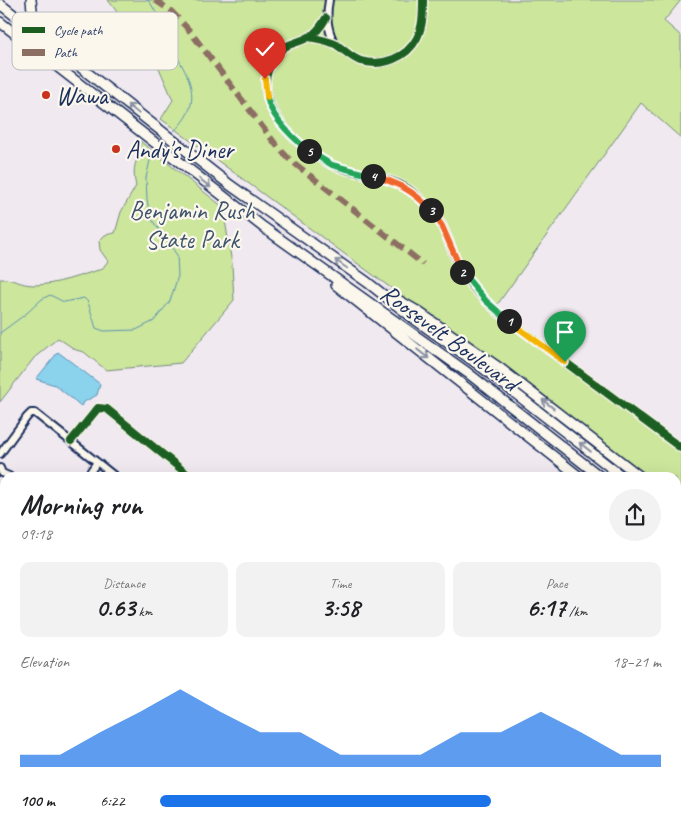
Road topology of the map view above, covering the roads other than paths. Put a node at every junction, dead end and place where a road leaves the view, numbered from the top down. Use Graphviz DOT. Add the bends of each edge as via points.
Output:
graph roads {
  1 [pos="329,0"];
  2 [pos="423,0"];
  3 [pos="0,4"];
  4 [pos="12,13"];
  5 [pos="326,18"];
  6 [pos="2,24"];
  7 [pos="12,32"];
  8 [pos="309,37"];
  9 [pos="335,44"];
  10 [pos="61,70"];
  11 [pos="83,70"];
  12 [pos="296,250"];
  13 [pos="367,282"];
  14 [pos="71,442"];
  15 [pos="681,448"];
  16 [pos="0,454"];
  17 [pos="97,462"];
  18 [pos="90,472"];
  19 [pos="110,472"];
  20 [pos="185,472"];
  21 [pos="573,472"];
  22 [pos="594,472"];
  23 [pos="616,472"];
  24 [pos="634,472"];
  1 -- 5 [label="street"];
  2 -- 9 [label="street" via="417,38 408,50 392,60 360,61"];
  3 -- 4 [label="highway, Roosevelt Boulevard"];
  5 -- 8 [label="street"];
  5 -- 9 [label="street"];
  6 -- 7 [label="highway, Roosevelt Boulevard, one-way"];
  8 -- 9 [label="street"];
  8 -- 15 [label="street" via="284,47 267,71 268,101 283,126 310,151 332,165 391,180 412,192 442,226 461,271 492,307"];
  10 -- 12 [label="highway, Roosevelt Boulevard, one-way"];
  13 -- 11 [label="highway, Roosevelt Boulevard, one-way" via="251,201"];
  12 -- 21 [label="highway, Roosevelt Boulevard, one-way"];
  12 -- 22 [label="highway, Roosevelt Boulevard" via="468,373"];
  23 -- 13 [label="highway, Roosevelt Boulevard, one-way" via="487,370"];
  24 -- 13 [label="highway, Roosevelt Boulevard, one-way" via="501,368 417,311"];
  14 -- 16 [label="street" via="31,413"];
  14 -- 17 [label="street"];
  14 -- 20 [label="street" via="98,408 107,409"];
  17 -- 18 [label="street"];
  17 -- 19 [label="street"];
}
